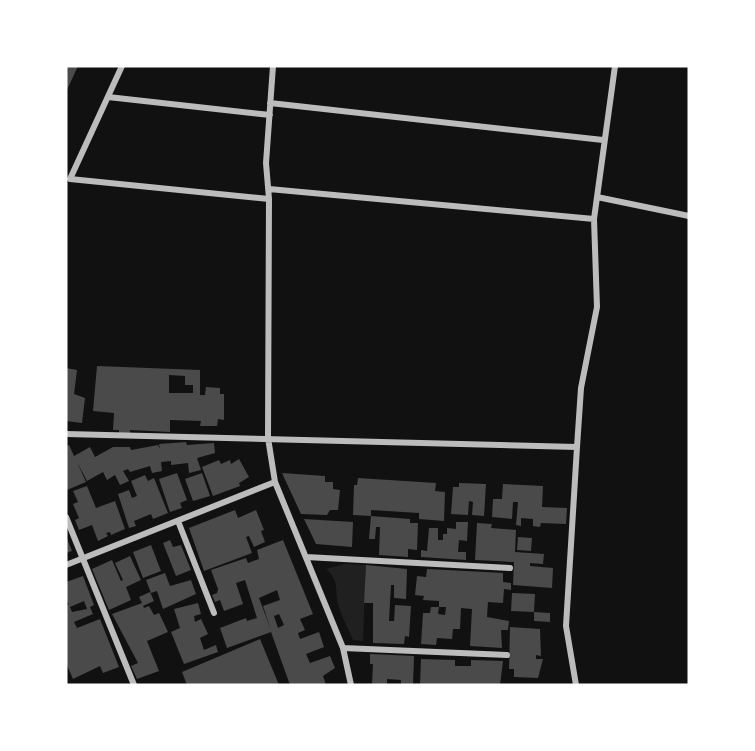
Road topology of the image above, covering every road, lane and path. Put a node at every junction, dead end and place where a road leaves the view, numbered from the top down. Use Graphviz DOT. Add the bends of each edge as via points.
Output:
graph roads {
  1 [pos="122,66"];
  2 [pos="273,66"];
  3 [pos="615,66"];
  4 [pos="108,97"];
  5 [pos="270,103"];
  6 [pos="270,115"];
  7 [pos="603,140"];
  8 [pos="269,189"];
  9 [pos="597,197"];
  10 [pos="269,199"];
  11 [pos="689,216"];
  12 [pos="594,219"];
  13 [pos="66,434"];
  14 [pos="268,438"];
  15 [pos="577,447"];
  16 [pos="275,482"];
  17 [pos="66,517"];
  18 [pos="178,521"];
  19 [pos="306,557"];
  20 [pos="82,559"];
  21 [pos="66,566"];
  22 [pos="510,568"];
  23 [pos="214,613"];
  24 [pos="344,648"];
  25 [pos="507,655"];
  26 [pos="133,685"];
  27 [pos="351,685"];
  28 [pos="576,685"];
  1 -- 4 [label="street"];
  2 -- 5 [label="street"];
  3 -- 7 [label="street"];
  4 -- 6 [label="street"];
  4 -- 10 [label="street" via="70,179"];
  5 -- 6 [label="street"];
  5 -- 7 [label="street"];
  6 -- 8 [label="street" via="266,163"];
  7 -- 9 [label="street"];
  8 -- 10 [label="street"];
  8 -- 12 [label="street"];
  9 -- 11 [label="street"];
  9 -- 12 [label="street"];
  10 -- 14 [label="street"];
  12 -- 15 [label="street" via="597,308 580,388"];
  13 -- 14 [label="street"];
  14 -- 15 [label="street"];
  14 -- 16 [label="street"];
  15 -- 28 [label="street" via="567,626"];
  16 -- 18 [label="street"];
  16 -- 19 [label="street"];
  17 -- 20 [label="street"];
  18 -- 20 [label="street"];
  18 -- 23 [label="street"];
  19 -- 22 [label="street"];
  19 -- 24 [label="street"];
  20 -- 21 [label="street"];
  20 -- 26 [label="street"];
  24 -- 25 [label="street"];
  24 -- 27 [label="street"];
}
